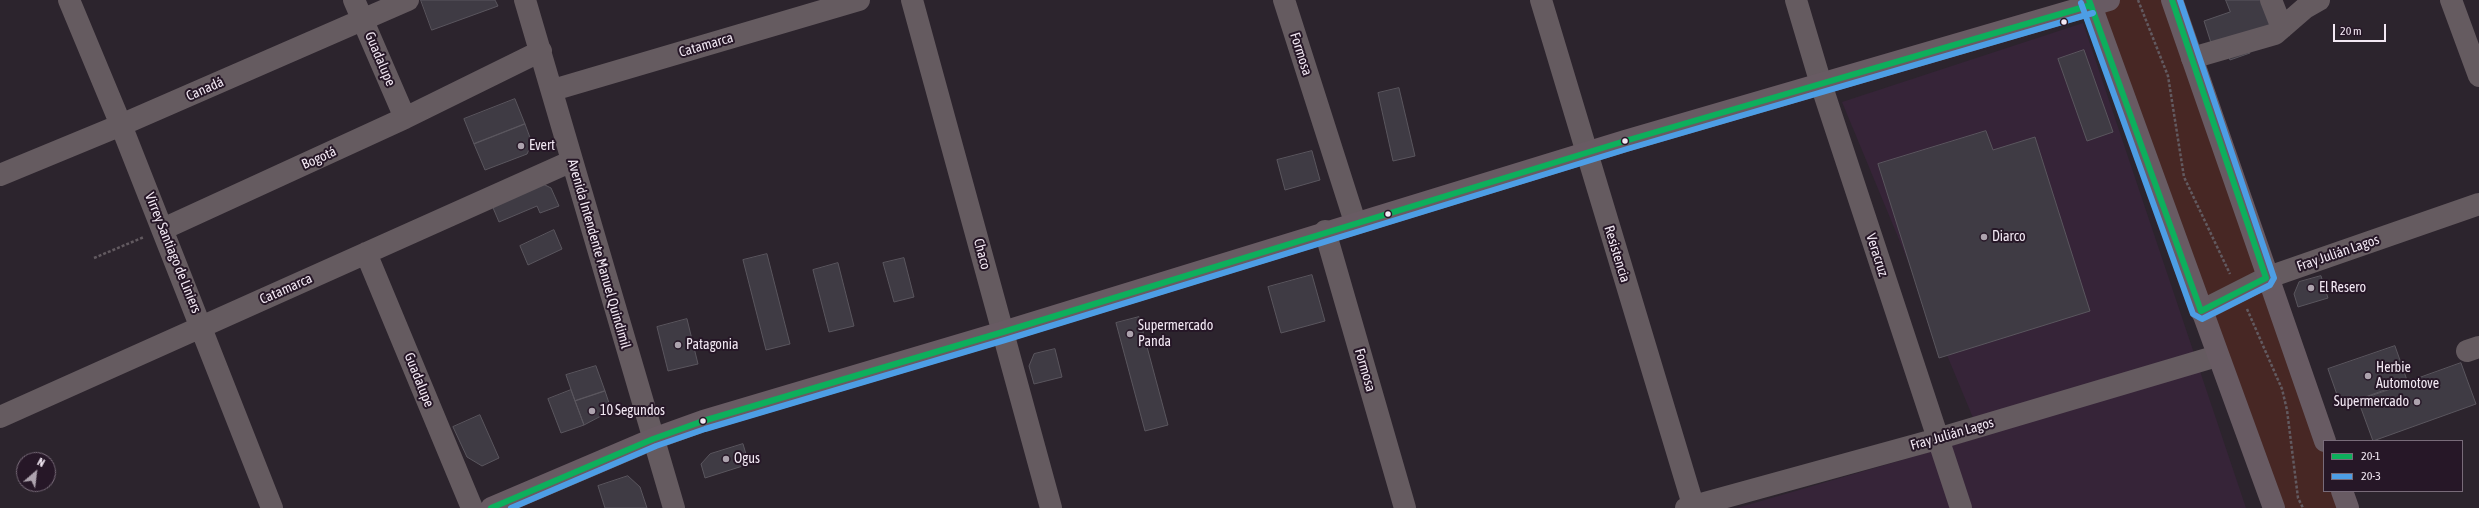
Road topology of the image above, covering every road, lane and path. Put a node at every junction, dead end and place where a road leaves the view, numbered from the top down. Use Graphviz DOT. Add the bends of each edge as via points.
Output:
graph roads {
  1 [pos="69,0"];
  2 [pos="408,0"];
  3 [pos="525,0"];
  4 [pos="859,0"];
  5 [pos="912,0"];
  6 [pos="1284,0"];
  7 [pos="1541,0"];
  8 [pos="1796,0"];
  9 [pos="2138,0"];
  10 [pos="2172,0"];
  11 [pos="2271,0"];
  12 [pos="2319,0"];
  13 [pos="2451,0"];
  14 [pos="2097,2"];
  15 [pos="359,10"];
  16 [pos="2282,28"];
  17 [pos="541,51"];
  18 [pos="2192,58"];
  19 [pos="2479,76"];
  20 [pos="1821,84"];
  21 [pos="553,90"];
  22 [pos="406,118"];
  23 [pos="121,125"];
  24 [pos="1587,153"];
  25 [pos="572,161"];
  26 [pos="0,175"];
  27 [pos="2479,204"];
  28 [pos="1355,222"];
  29 [pos="163,229"];
  30 [pos="1325,231"];
  31 [pos="366,253"];
  32 [pos="94,258"];
  33 [pos="2266,278"];
  34 [pos="2238,292"];
  35 [pos="2201,311"];
  36 [pos="202,328"];
  37 [pos="1003,332"];
  38 [pos="2217,356"];
  39 [pos="0,417"];
  40 [pos="653,439"];
  41 [pos="1936,439"];
  42 [pos="2325,440"];
  43 [pos="2342,492"];
  44 [pos="1691,507"];
  45 [pos="272,508"];
  46 [pos="472,508"];
  47 [pos="491,508"];
  48 [pos="674,508"];
  49 [pos="1051,508"];
  50 [pos="1405,508"];
  51 [pos="1961,508"];
  52 [pos="2274,508"];
  53 [pos="2303,508"];
  54 [pos="2348,508"];
  1 -- 23 [label="street, Virrey Santiago de Liniers"];
  2 -- 15 [label="street, Canadá"];
  3 -- 17 [label="street, Avenida Intendente Manuel Quindimil"];
  4 -- 21 [label="street, Catamarca"];
  5 -- 37 [label="street, Chaco"];
  6 -- 28 [label="street, Formosa"];
  7 -- 24 [label="street, Resistencia"];
  8 -- 20 [label="street, Veracruz"];
  9 -- 34 [label="path" via="2168,76 2184,177"];
  10 -- 18 [label="main road"];
  11 -- 16 [label="street"];
  12 -- 16 [label="street" via="2305,8"];
  13 -- 19 [label="street"];
  14 -- 20 [label="main road"];
  14 -- 35 [label="main road"];
  15 -- 22 [label="street, Guadalupe"];
  15 -- 23 [label="street, Canadá"];
  16 -- 18 [label="street" via="2260,39"];
  17 -- 21 [label="street, Avenida Intendente Manuel Quindimil"];
  17 -- 22 [label="street, Bogotá"];
  18 -- 33 [label="main road"];
  20 -- 24 [label="main road"];
  20 -- 41 [label="street, Veracruz"];
  21 -- 25 [label="street, Avenida Intendente Manuel Quindimil"];
  22 -- 29 [label="street, Bogotá"];
  23 -- 26 [label="street, Canadá"];
  23 -- 29 [label="street, Virrey Santiago de Liniers"];
  24 -- 28 [label="main road"];
  24 -- 44 [label="street, Resistencia"];
  25 -- 31 [label="street, Catamarca"];
  25 -- 40 [label="street, Avenida Intendente Manuel Quindimil"];
  27 -- 33 [label="street, Fray Julián Lagos"];
  28 -- 30 [label="main road"];
  29 -- 32 [label="path"];
  29 -- 36 [label="street, Virrey Santiago de Liniers"];
  30 -- 37 [label="main road"];
  30 -- 50 [label="street, Formosa"];
  31 -- 36 [label="street, Catamarca"];
  31 -- 46 [label="street, Guadalupe"];
  33 -- 34 [label="street, Fray Julián Lagos"];
  33 -- 42 [label="main road"];
  34 -- 35 [label="street, Fray Julián Lagos"];
  34 -- 53 [label="path" via="2282,389 2298,498"];
  35 -- 38 [label="main road"];
  36 -- 39 [label="street, Catamarca"];
  36 -- 45 [label="street, Virrey Santiago de Liniers"];
  37 -- 40 [label="main road" via="702,421"];
  37 -- 49 [label="street, Chaco"];
  38 -- 41 [label="street, Fray Julián Lagos"];
  38 -- 52 [label="main road"];
  40 -- 47 [label="main road"];
  40 -- 48 [label="street, Avenida Intendente Manuel Quindimil"];
  41 -- 44 [label="street, Fray Julián Lagos"];
  41 -- 51 [label="street, Veracruz"];
  43 -- 54 [label="main road"];
}
